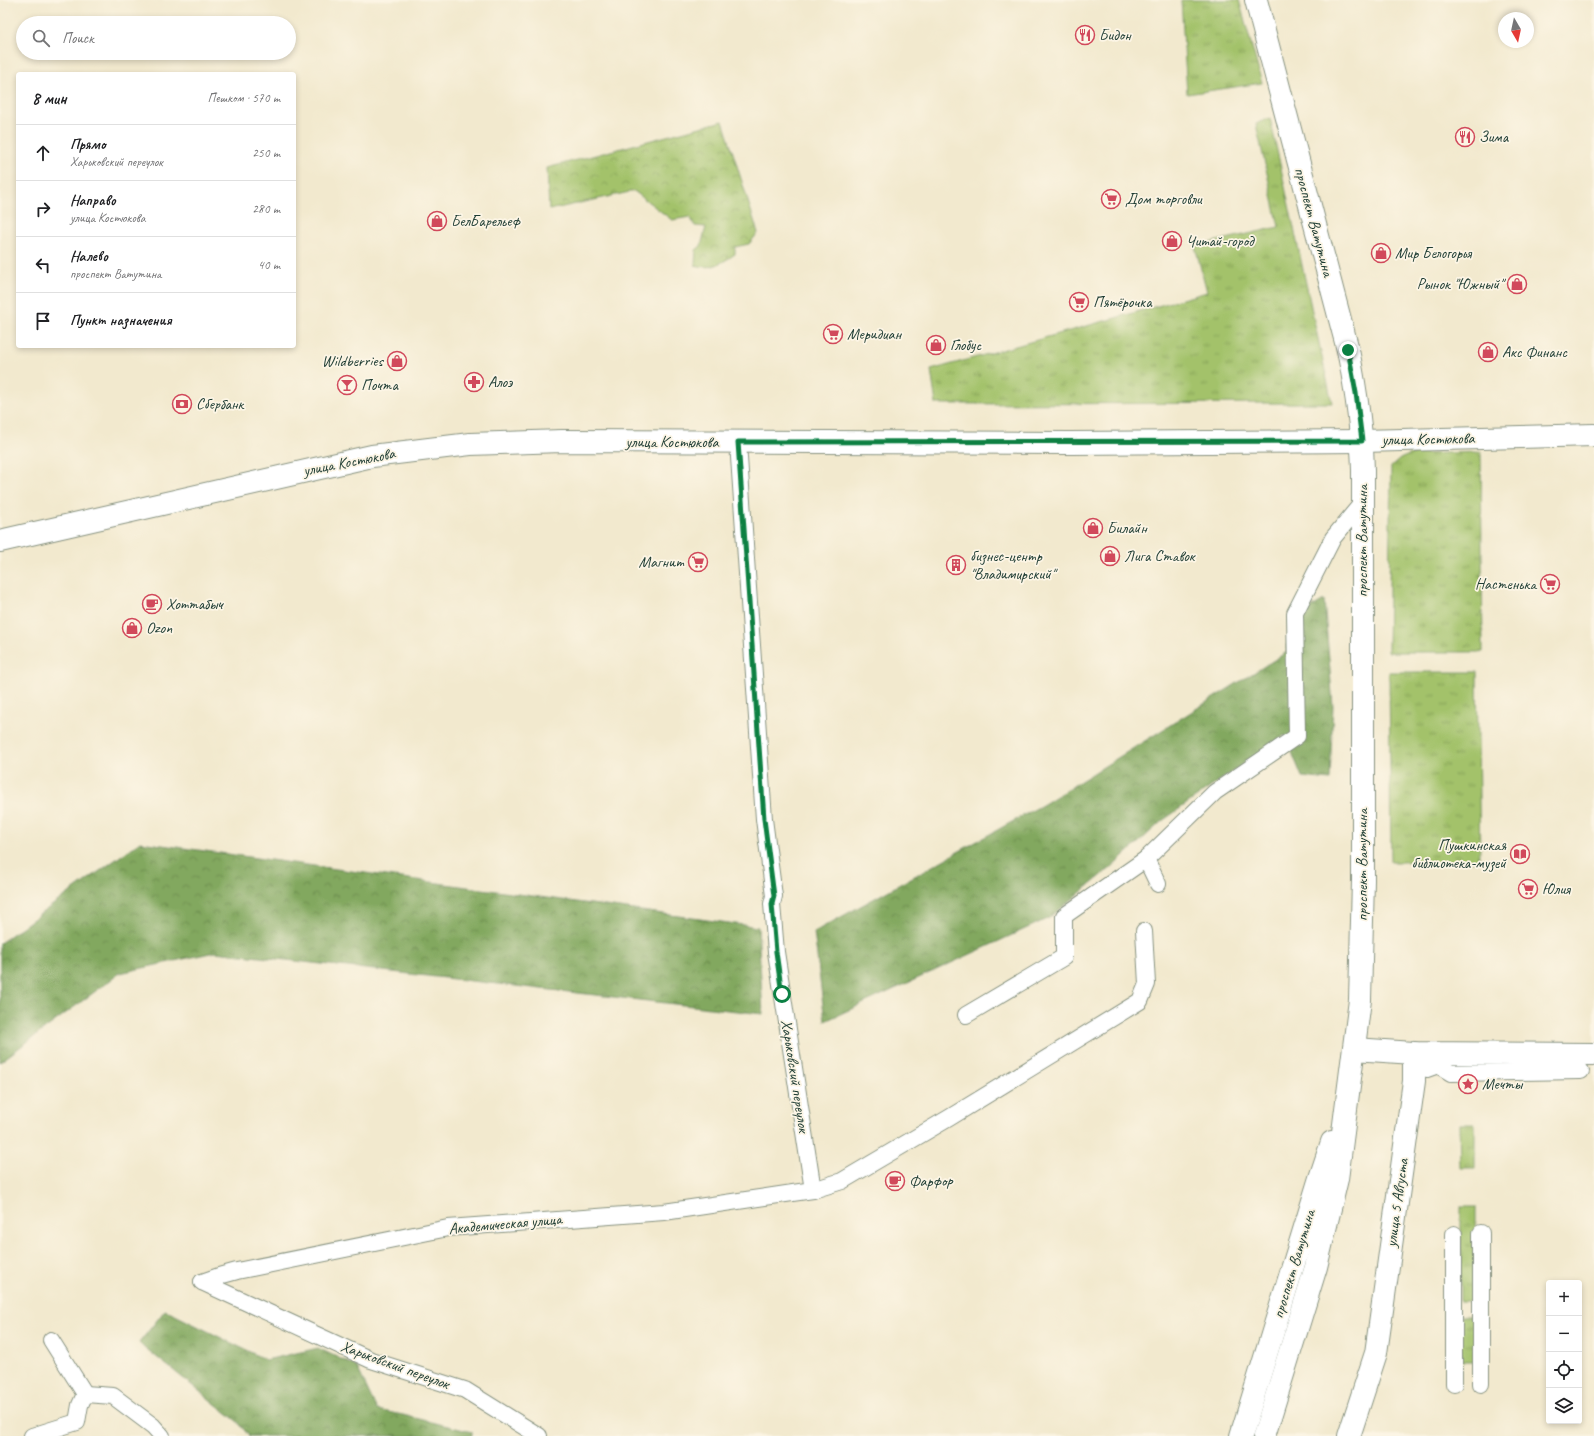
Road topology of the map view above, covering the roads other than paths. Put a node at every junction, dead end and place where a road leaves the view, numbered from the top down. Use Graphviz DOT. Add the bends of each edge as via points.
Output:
graph roads {
  1 [pos="1256,0"];
  2 [pos="1594,435"];
  3 [pos="1362,441"];
  4 [pos="738,442"];
  5 [pos="1362,503"];
  6 [pos="0,541"];
  7 [pos="1146,860"];
  8 [pos="1158,884"];
  9 [pos="1144,931"];
  10 [pos="966,1015"];
  11 [pos="1354,1050"];
  12 [pos="1588,1063"];
  13 [pos="1437,1067"];
  14 [pos="1349,1093"];
  15 [pos="813,1190"];
  16 [pos="1454,1234"];
  17 [pos="1480,1234"];
  18 [pos="202,1282"];
  19 [pos="51,1340"];
  20 [pos="1454,1384"];
  21 [pos="1481,1384"];
  22 [pos="85,1394"];
  23 [pos="78,1429"];
  24 [pos="32,1436"];
  25 [pos="162,1436"];
  26 [pos="539,1436"];
  27 [pos="1241,1436"];
  28 [pos="1264,1436"];
  29 [pos="1349,1436"];
  1 -- 3 [label="main road, проспект Ватутина" via="1348,350"];
  2 -- 3 [label="main road, улица Костюкова"];
  3 -- 4 [label="main road, улица Костюкова"];
  3 -- 5 [label="main road, проспект Ватутина"];
  4 -- 6 [label="main road, улица Костюкова" via="562,441 477,444 372,456"];
  4 -- 15 [label="street, Харьковский переулок" via="764,819 774,896 772,904 776,952"];
  5 -- 7 [label="street" via="1333,538 1295,613 1296,736 1215,792"];
  5 -- 11 [label="main road, проспект Ватутина" via="1363,880 1360,1000"];
  7 -- 8 [label="street"];
  7 -- 10 [label="street" via="1064,916 1064,957"];
  9 -- 15 [label="street" via="1147,984 1140,1002 842,1181"];
  11 -- 13 [label="main road"];
  11 -- 14 [label="main road, проспект Ватутина"];
  12 -- 13 [label="main road"];
  12 -- 13 [label="street" via="1485,1077"];
  13 -- 29 [label="main road, улица 5 Августа" via="1414,1081 1376,1353"];
  14 -- 27 [label="main road, проспект Ватутина" via="1320,1178"];
  14 -- 28 [label="main road, проспект Ватутина" via="1337,1179 1316,1268"];
  15 -- 18 [label="street, Академическая улица" via="664,1212 448,1228 237,1271"];
  16 -- 20 [label="street"];
  17 -- 21 [label="street"];
  18 -- 26 [label="street, Харьковский переулок" via="371,1360 465,1390"];
  19 -- 22 [label="street"];
  22 -- 23 [label="street" via="80,1405"];
  22 -- 25 [label="street" via="114,1396"];
  23 -- 24 [label="street"];
}
